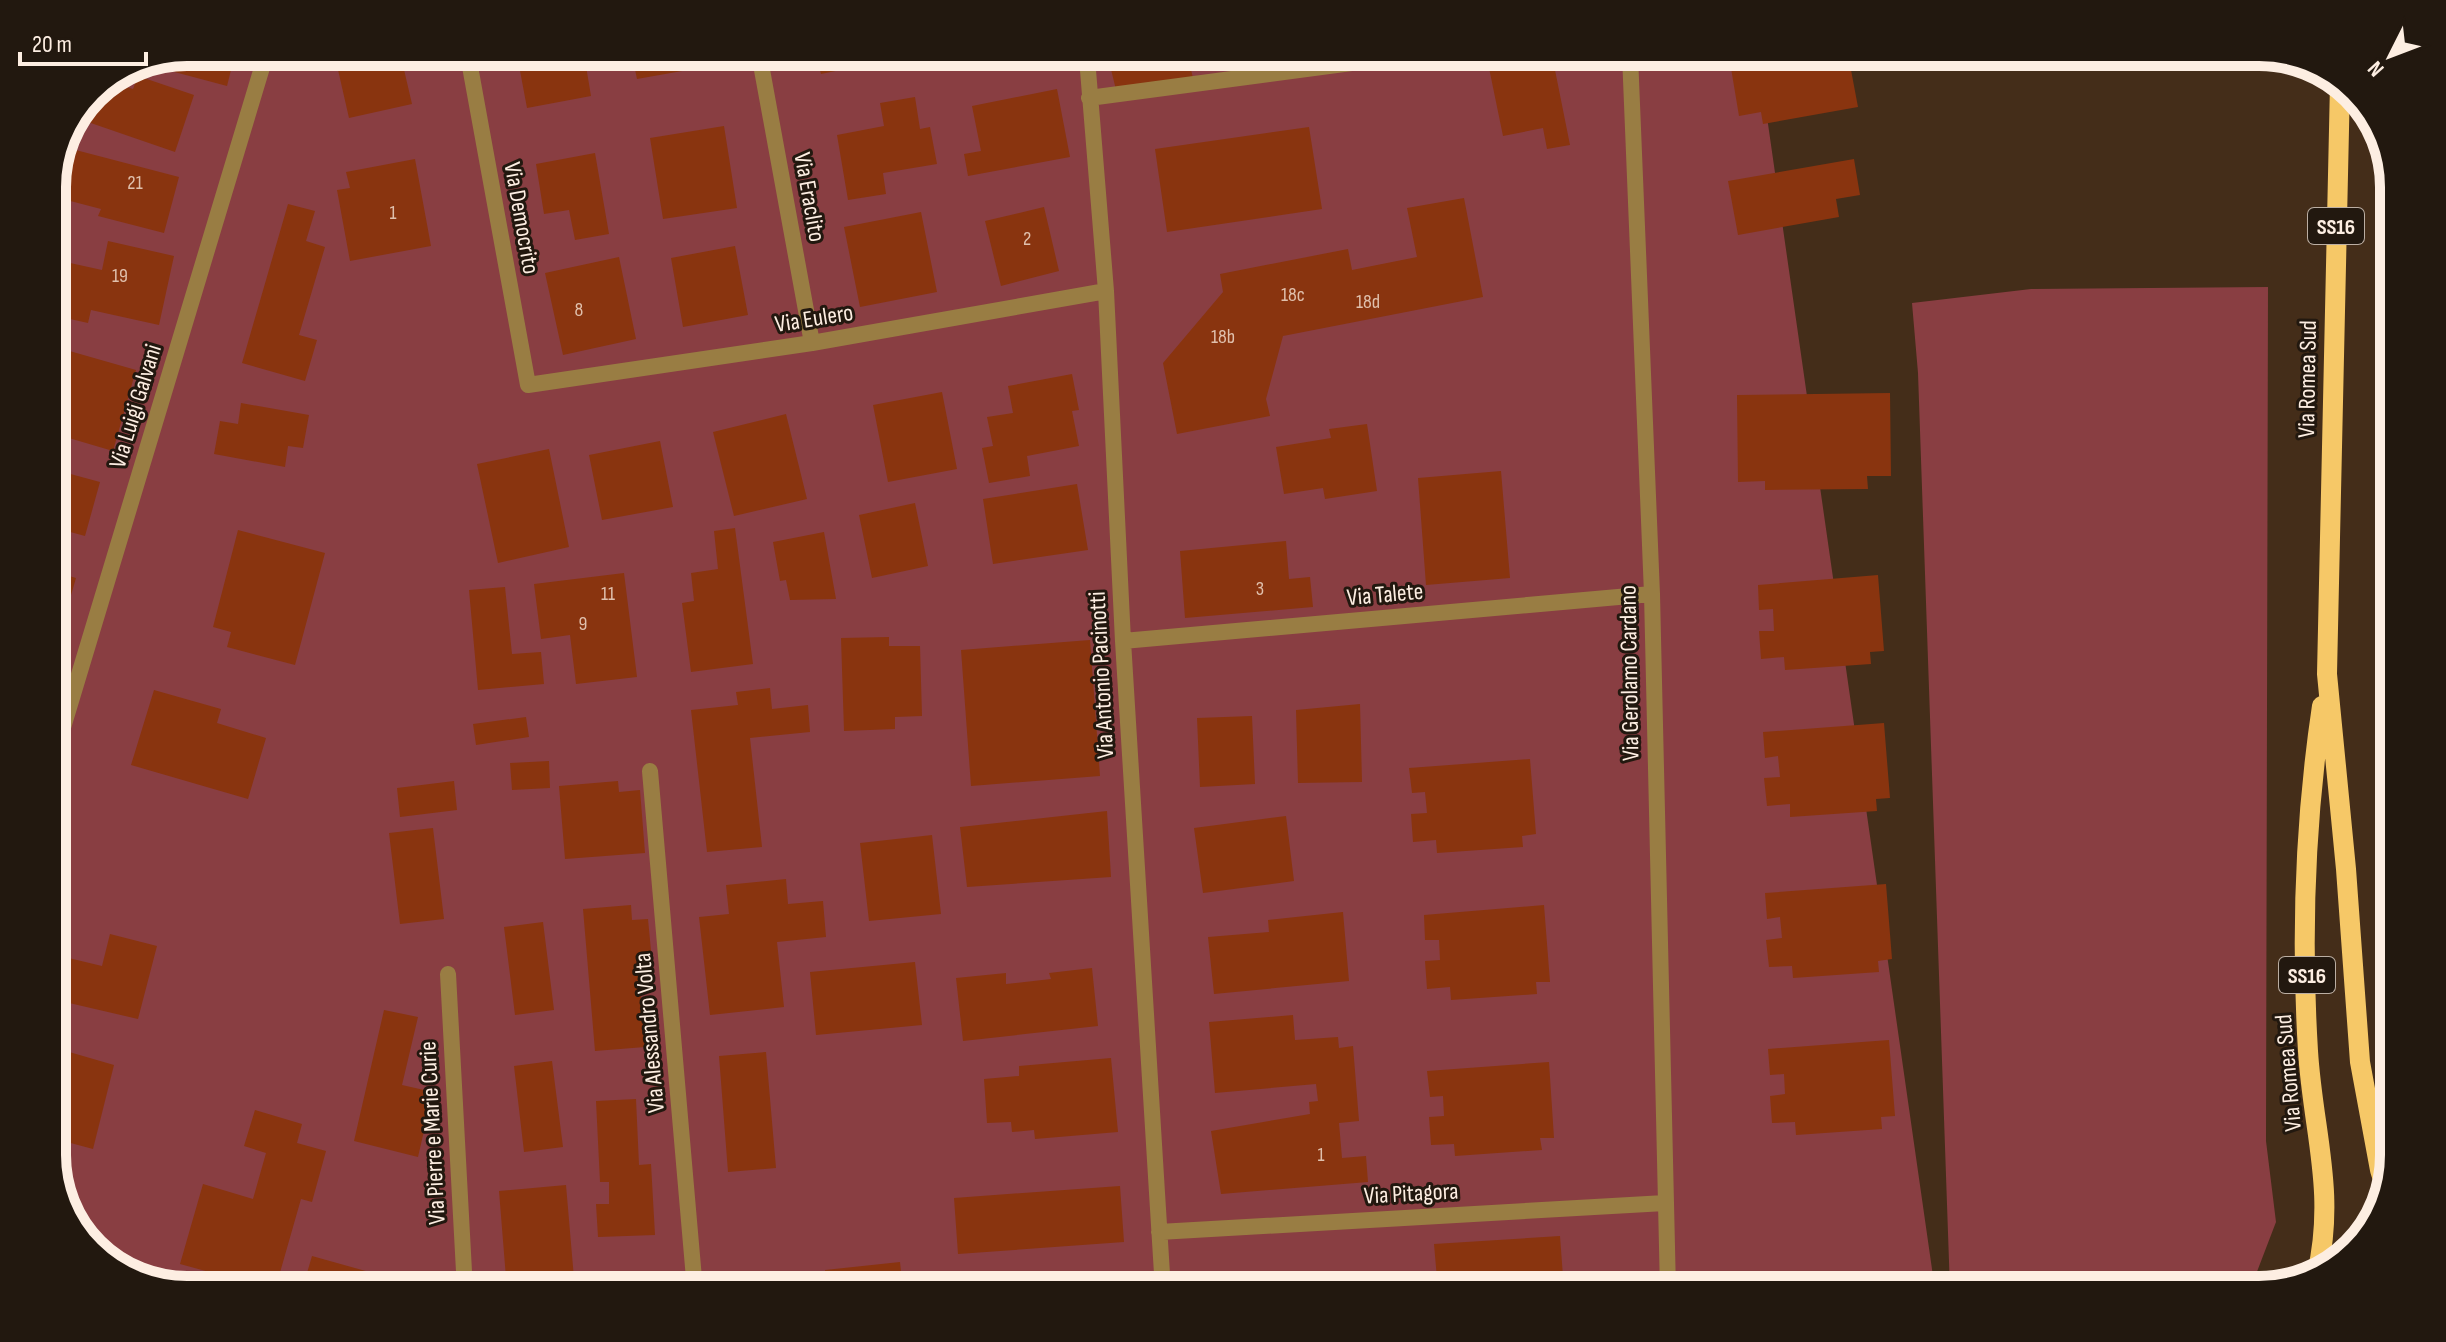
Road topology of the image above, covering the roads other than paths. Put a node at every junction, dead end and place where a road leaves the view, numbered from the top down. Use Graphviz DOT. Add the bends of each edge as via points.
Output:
graph roads {
  1 [pos="262,66"];
  2 [pos="470,66"];
  3 [pos="761,66"];
  4 [pos="1087,66"];
  5 [pos="1329,66"];
  6 [pos="1630,66"];
  7 [pos="2340,97"];
  8 [pos="1089,98"];
  9 [pos="1106,291"];
  10 [pos="812,343"];
  11 [pos="528,385"];
  12 [pos="1652,594"];
  13 [pos="1123,641"];
  14 [pos="2327,674"];
  15 [pos="66,718"];
  16 [pos="650,771"];
  17 [pos="448,974"];
  18 [pos="2379,1165"];
  19 [pos="1665,1203"];
  20 [pos="1159,1232"];
  21 [pos="2319,1260"];
  22 [pos="464,1276"];
  23 [pos="694,1276"];
  24 [pos="1162,1276"];
  25 [pos="1668,1276"];
  1 -- 15 [label="street, Via Luigi Galvani"];
  2 -- 11 [label="street, Via Democrito"];
  3 -- 10 [label="street, Via Eraclito"];
  4 -- 8 [label="street, Via Antonio Pacinotti"];
  5 -- 8 [label="street"];
  6 -- 12 [label="street, Via Gerolamo Cardano"];
  7 -- 14 [label="main road, Via Romea Sud / SS16"];
  8 -- 9 [label="street, Via Antonio Pacinotti"];
  9 -- 10 [label="street, Via Eulero"];
  9 -- 13 [label="street, Via Antonio Pacinotti"];
  10 -- 11 [label="street, Via Eulero"];
  12 -- 13 [label="street, Via Talete"];
  12 -- 19 [label="street, Via Gerolamo Cardano"];
  13 -- 20 [label="street, Via Antonio Pacinotti"];
  14 -- 18 [label="main road, Via Romea Sud / SS16" via="2360,1062"];
  14 -- 21 [label="main road, Via Romea Sud / SS16" via="2312,770 2305,869 2308,1053 2326,1211"];
  16 -- 23 [label="street, Via Alessandro Volta"];
  17 -- 22 [label="street, Via Pierre e Marie Curie"];
  19 -- 20 [label="street, Via Pitagora"];
  19 -- 25 [label="street, Via Gerolamo Cardano"];
  20 -- 24 [label="street, Via Antonio Pacinotti"];
}
